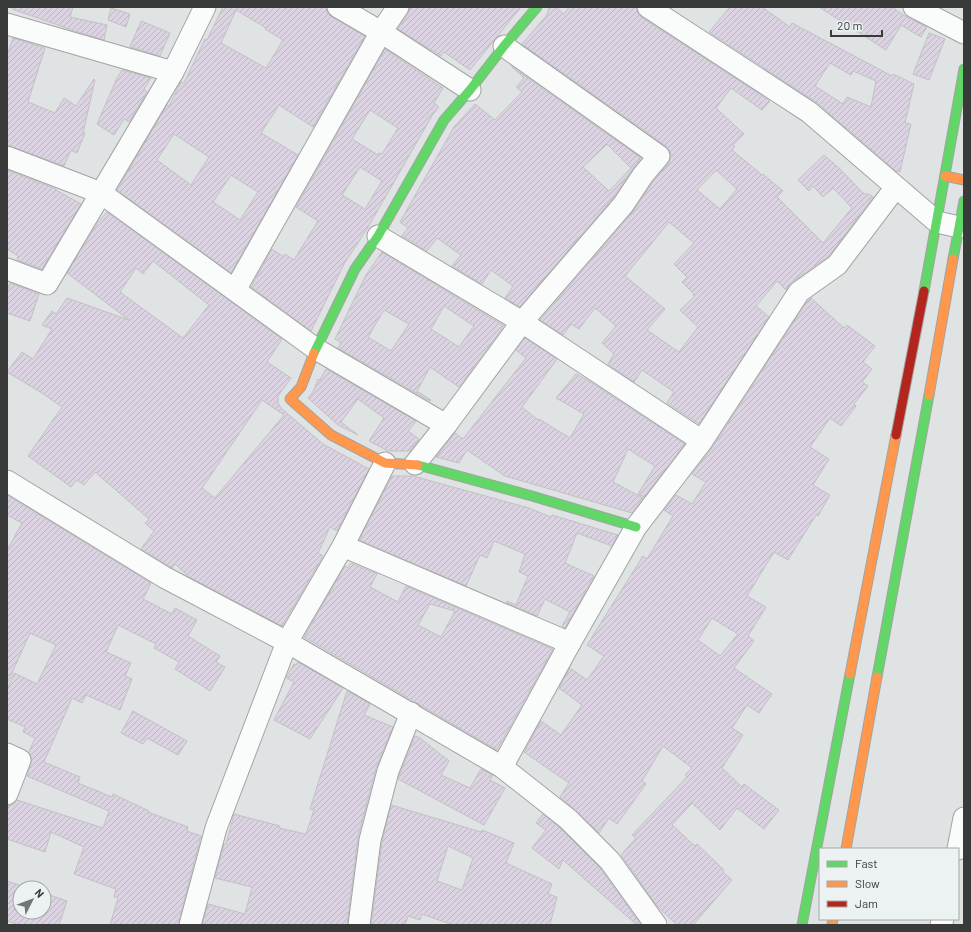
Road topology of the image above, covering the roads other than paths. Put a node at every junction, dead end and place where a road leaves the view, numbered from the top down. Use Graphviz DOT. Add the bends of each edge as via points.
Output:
graph roads {
  1 [pos="205,7"];
  2 [pos="338,7"];
  3 [pos="398,7"];
  4 [pos="537,7"];
  5 [pos="648,7"];
  6 [pos="914,7"];
  7 [pos="7,24"];
  8 [pos="381,32"];
  9 [pos="964,33"];
  10 [pos="504,46"];
  11 [pos="964,69"];
  12 [pos="173,72"];
  13 [pos="470,90"];
  14 [pos="7,157"];
  15 [pos="945,176"];
  16 [pos="964,180"];
  17 [pos="896,186"];
  18 [pos="101,193"];
  19 [pos="964,201"];
  20 [pos="937,222"];
  21 [pos="959,227"];
  22 [pos="378,236"];
  23 [pos="7,269"];
  24 [pos="235,290"];
  25 [pos="522,322"];
  26 [pos="316,349"];
  27 [pos="446,425"];
  28 [pos="702,441"];
  29 [pos="386,463"];
  30 [pos="415,464"];
  31 [pos="7,481"];
  32 [pos="636,527"];
  33 [pos="343,546"];
  34 [pos="287,642"];
  35 [pos="570,643"];
  36 [pos="411,713"];
  37 [pos="7,754"];
  38 [pos="502,767"];
  39 [pos="7,794"];
  40 [pos="964,818"];
  41 [pos="846,848"];
  42 [pos="958,848"];
  43 [pos="190,925"];
  44 [pos="359,925"];
  45 [pos="656,925"];
  46 [pos="802,925"];
  1 -- 12 [label="street"];
  2 -- 8 [label="street"];
  3 -- 8 [label="street"];
  4 -- 10 [label="main road"];
  5 -- 17 [label="street" via="809,112"];
  6 -- 9 [label="street"];
  7 -- 12 [label="street"];
  8 -- 13 [label="street"];
  8 -- 24 [label="street"];
  10 -- 13 [label="main road"];
  10 -- 25 [label="street" via="659,156 623,205"];
  11 -- 15 [label="main road"];
  12 -- 18 [label="street"];
  13 -- 22 [label="main road" via="444,120"];
  14 -- 18 [label="street"];
  15 -- 16 [label="main road"];
  15 -- 20 [label="main road"];
  17 -- 20 [label="street"];
  17 -- 28 [label="street" via="837,265 799,292"];
  18 -- 23 [label="street" via="47,284"];
  18 -- 24 [label="street"];
  19 -- 21 [label="main road"];
  20 -- 21 [label="street"];
  20 -- 46 [label="main road"];
  21 -- 41 [label="main road"];
  22 -- 25 [label="street"];
  22 -- 26 [label="main road" via="355,269"];
  24 -- 26 [label="street"];
  25 -- 27 [label="street"];
  25 -- 28 [label="street"];
  26 -- 27 [label="street"];
  26 -- 29 [label="main road" via="301,387 290,399 331,435"];
  27 -- 30 [label="street"];
  28 -- 32 [label="street"];
  29 -- 30 [label="main road"];
  29 -- 33 [label="street"];
  30 -- 32 [label="main road"];
  31 -- 34 [label="street" via="164,577"];
  32 -- 35 [label="street"];
  33 -- 34 [label="street"];
  33 -- 35 [label="street"];
  34 -- 36 [label="street"];
  34 -- 43 [label="street" via="216,828"];
  35 -- 38 [label="street"];
  36 -- 38 [label="street"];
  36 -- 44 [label="street" via="388,771 370,840"];
  37 -- 39 [label="street" via="20,760"];
  38 -- 45 [label="street" via="568,820 610,861"];
  40 -- 42 [label="street"];
}
